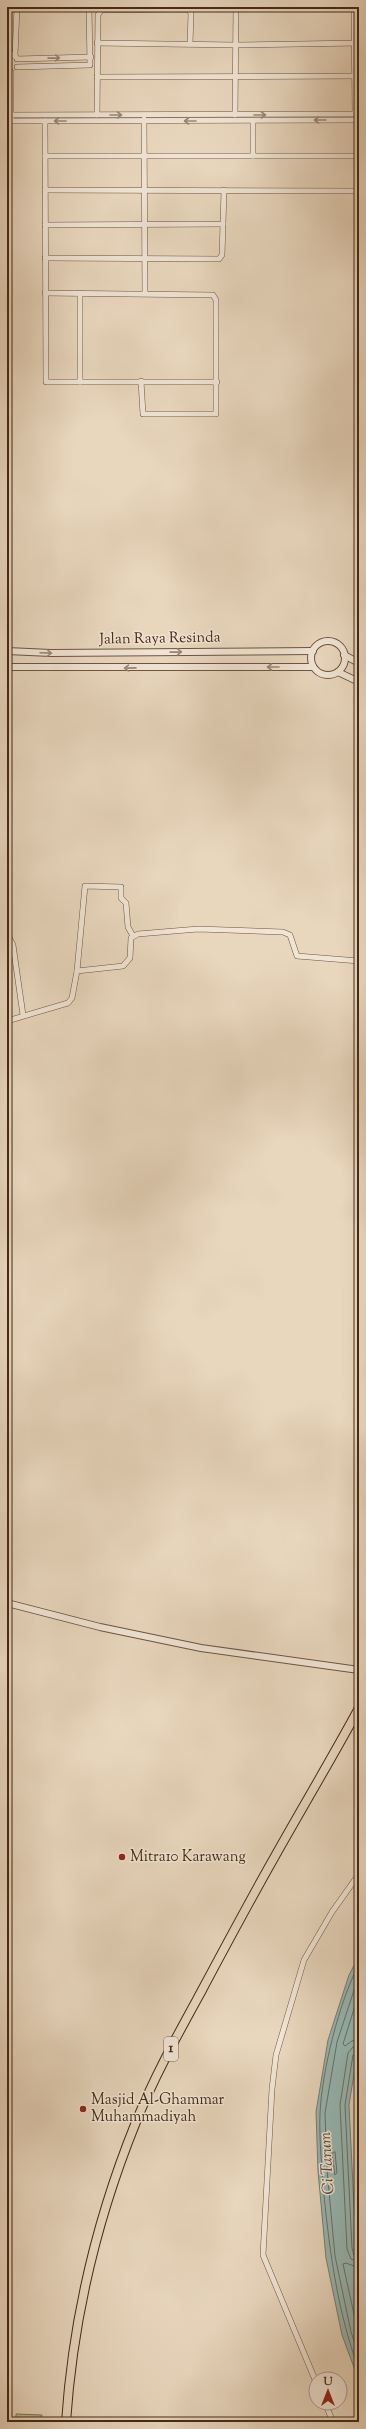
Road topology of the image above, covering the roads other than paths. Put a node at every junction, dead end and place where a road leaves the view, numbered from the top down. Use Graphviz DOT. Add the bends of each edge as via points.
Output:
graph roads {
  1 [pos="17,7"];
  2 [pos="51,7"];
  3 [pos="89,7"];
  4 [pos="236,8"];
  5 [pos="356,8"];
  6 [pos="97,43"];
  7 [pos="357,43"];
  8 [pos="190,44"];
  9 [pos="236,45"];
  10 [pos="7,52"];
  11 [pos="16,57"];
  12 [pos="91,57"];
  13 [pos="17,67"];
  14 [pos="9,72"];
  15 [pos="357,76"];
  16 [pos="97,77"];
  17 [pos="235,78"];
  18 [pos="357,114"];
  19 [pos="97,115"];
  20 [pos="141,115"];
  21 [pos="239,117"];
  22 [pos="9,118"];
  23 [pos="359,120"];
  24 [pos="45,121"];
  25 [pos="145,121"];
  26 [pos="253,121"];
  27 [pos="145,155"];
  28 [pos="45,156"];
  29 [pos="253,156"];
  30 [pos="359,156"];
  31 [pos="45,190"];
  32 [pos="145,190"];
  33 [pos="224,190"];
  34 [pos="359,191"];
  35 [pos="145,224"];
  36 [pos="223,224"];
  37 [pos="45,225"];
  38 [pos="45,258"];
  39 [pos="145,258"];
  40 [pos="46,293"];
  41 [pos="80,293"];
  42 [pos="145,293"];
  43 [pos="141,381"];
  44 [pos="80,382"];
  45 [pos="217,382"];
  46 [pos="7,517"];
  47 [pos="8,596"];
  48 [pos="7,644"];
  49 [pos="7,651"];
  50 [pos="313,651"];
  51 [pos="344,655"];
  52 [pos="359,663"];
  53 [pos="7,667"];
  54 [pos="312,667"];
  55 [pos="338,672"];
  56 [pos="359,682"];
  57 [pos="7,933"];
  58 [pos="133,936"];
  59 [pos="359,961"];
  60 [pos="77,971"];
  61 [pos="23,1015"];
  62 [pos="7,1021"];
  63 [pos="7,1603"];
  64 [pos="359,1670"];
  65 [pos="359,1708"];
  66 [pos="359,1874"];
  67 [pos="311,2371"];
  68 [pos="328,2411"];
  69 [pos="66,2422"];
  70 [pos="333,2422"];
  1 -- 2 [label="street"];
  1 -- 11 [label="street"];
  3 -- 12 [label="street"];
  4 -- 5 [label="street"];
  4 -- 9 [label="street"];
  5 -- 7 [label="street"];
  6 -- 8 [label="street"];
  6 -- 8 [label="street" via="98,15 101,10 185,8 191,13"];
  6 -- 16 [label="street"];
  7 -- 9 [label="street"];
  7 -- 15 [label="street"];
  8 -- 9 [label="street"];
  9 -- 17 [label="street"];
  10 -- 11 [label="street"];
  11 -- 12 [label="street, one-way"];
  11 -- 13 [label="street"];
  12 -- 13 [label="street" via="90,66"];
  13 -- 14 [label="street"];
  14 -- 22 [label="street"];
  15 -- 17 [label="street"];
  15 -- 18 [label="street"];
  16 -- 17 [label="street"];
  16 -- 19 [label="street"];
  17 -- 21 [label="street"];
  21 -- 18 [label="street, one-way"];
  19 -- 20 [label="street, one-way"];
  19 -- 22 [label="street"];
  20 -- 21 [label="street"];
  20 -- 25 [label="street"];
  21 -- 25 [label="street, one-way"];
  21 -- 26 [label="street"];
  22 -- 24 [label="street"];
  23 -- 26 [label="street, one-way"];
  25 -- 24 [label="street, one-way"];
  24 -- 28 [label="street"];
  25 -- 27 [label="street"];
  26 -- 29 [label="street"];
  27 -- 28 [label="street"];
  27 -- 29 [label="street"];
  27 -- 32 [label="street"];
  28 -- 31 [label="street"];
  29 -- 30 [label="street"];
  31 -- 32 [label="street"];
  31 -- 37 [label="street"];
  32 -- 33 [label="street"];
  32 -- 35 [label="street"];
  33 -- 34 [label="street"];
  33 -- 36 [label="street"];
  35 -- 36 [label="street"];
  35 -- 37 [label="street"];
  35 -- 39 [label="street"];
  36 -- 39 [label="street" via="222,255 219,259"];
  37 -- 38 [label="street"];
  38 -- 39 [label="street"];
  38 -- 40 [label="street"];
  39 -- 42 [label="street"];
  40 -- 41 [label="street"];
  40 -- 44 [label="street" via="46,382"];
  41 -- 42 [label="street"];
  41 -- 44 [label="street"];
  42 -- 45 [label="street" via="210,294 216,297"];
  43 -- 44 [label="street"];
  43 -- 45 [label="street"];
  43 -- 45 [label="street" via="142,413 145,414 216,414"];
  46 -- 47 [label="street"];
  47 -- 48 [label="street"];
  49 -- 50 [label="street, Jalan Raya Resinda, one-way"];
  50 -- 51 [label="street" via="320,643 327,641 338,645"];
  50 -- 54 [label="street" via="310,659"];
  51 -- 52 [label="street"];
  51 -- 55 [label="street" via="344,664"];
  54 -- 53 [label="street, Jalan Raya Resinda, one-way"];
  54 -- 55 [label="street" via="324,675"];
  55 -- 56 [label="street"];
  57 -- 61 [label="street" via="13,945"];
  58 -- 59 [label="street" via="198,929 283,932 290,935 297,956"];
  58 -- 60 [label="street" via="130,958 124,966"];
  58 -- 60 [label="street" via="128,927 126,903 121,898 121,888 85,886"];
  60 -- 61 [label="street" via="72,998 68,1003"];
  61 -- 62 [label="street"];
  63 -- 64 [label="street" via="107,1629 201,1648"];
  65 -- 69 [label="main road, 1" via="180,2030 137,2120 106,2204 89,2264 68,2386"];
  66 -- 67 [label="street" via="304,1960 276,2055 272,2089 262,2255"];
  68 -- 70 [label="street"];
}
